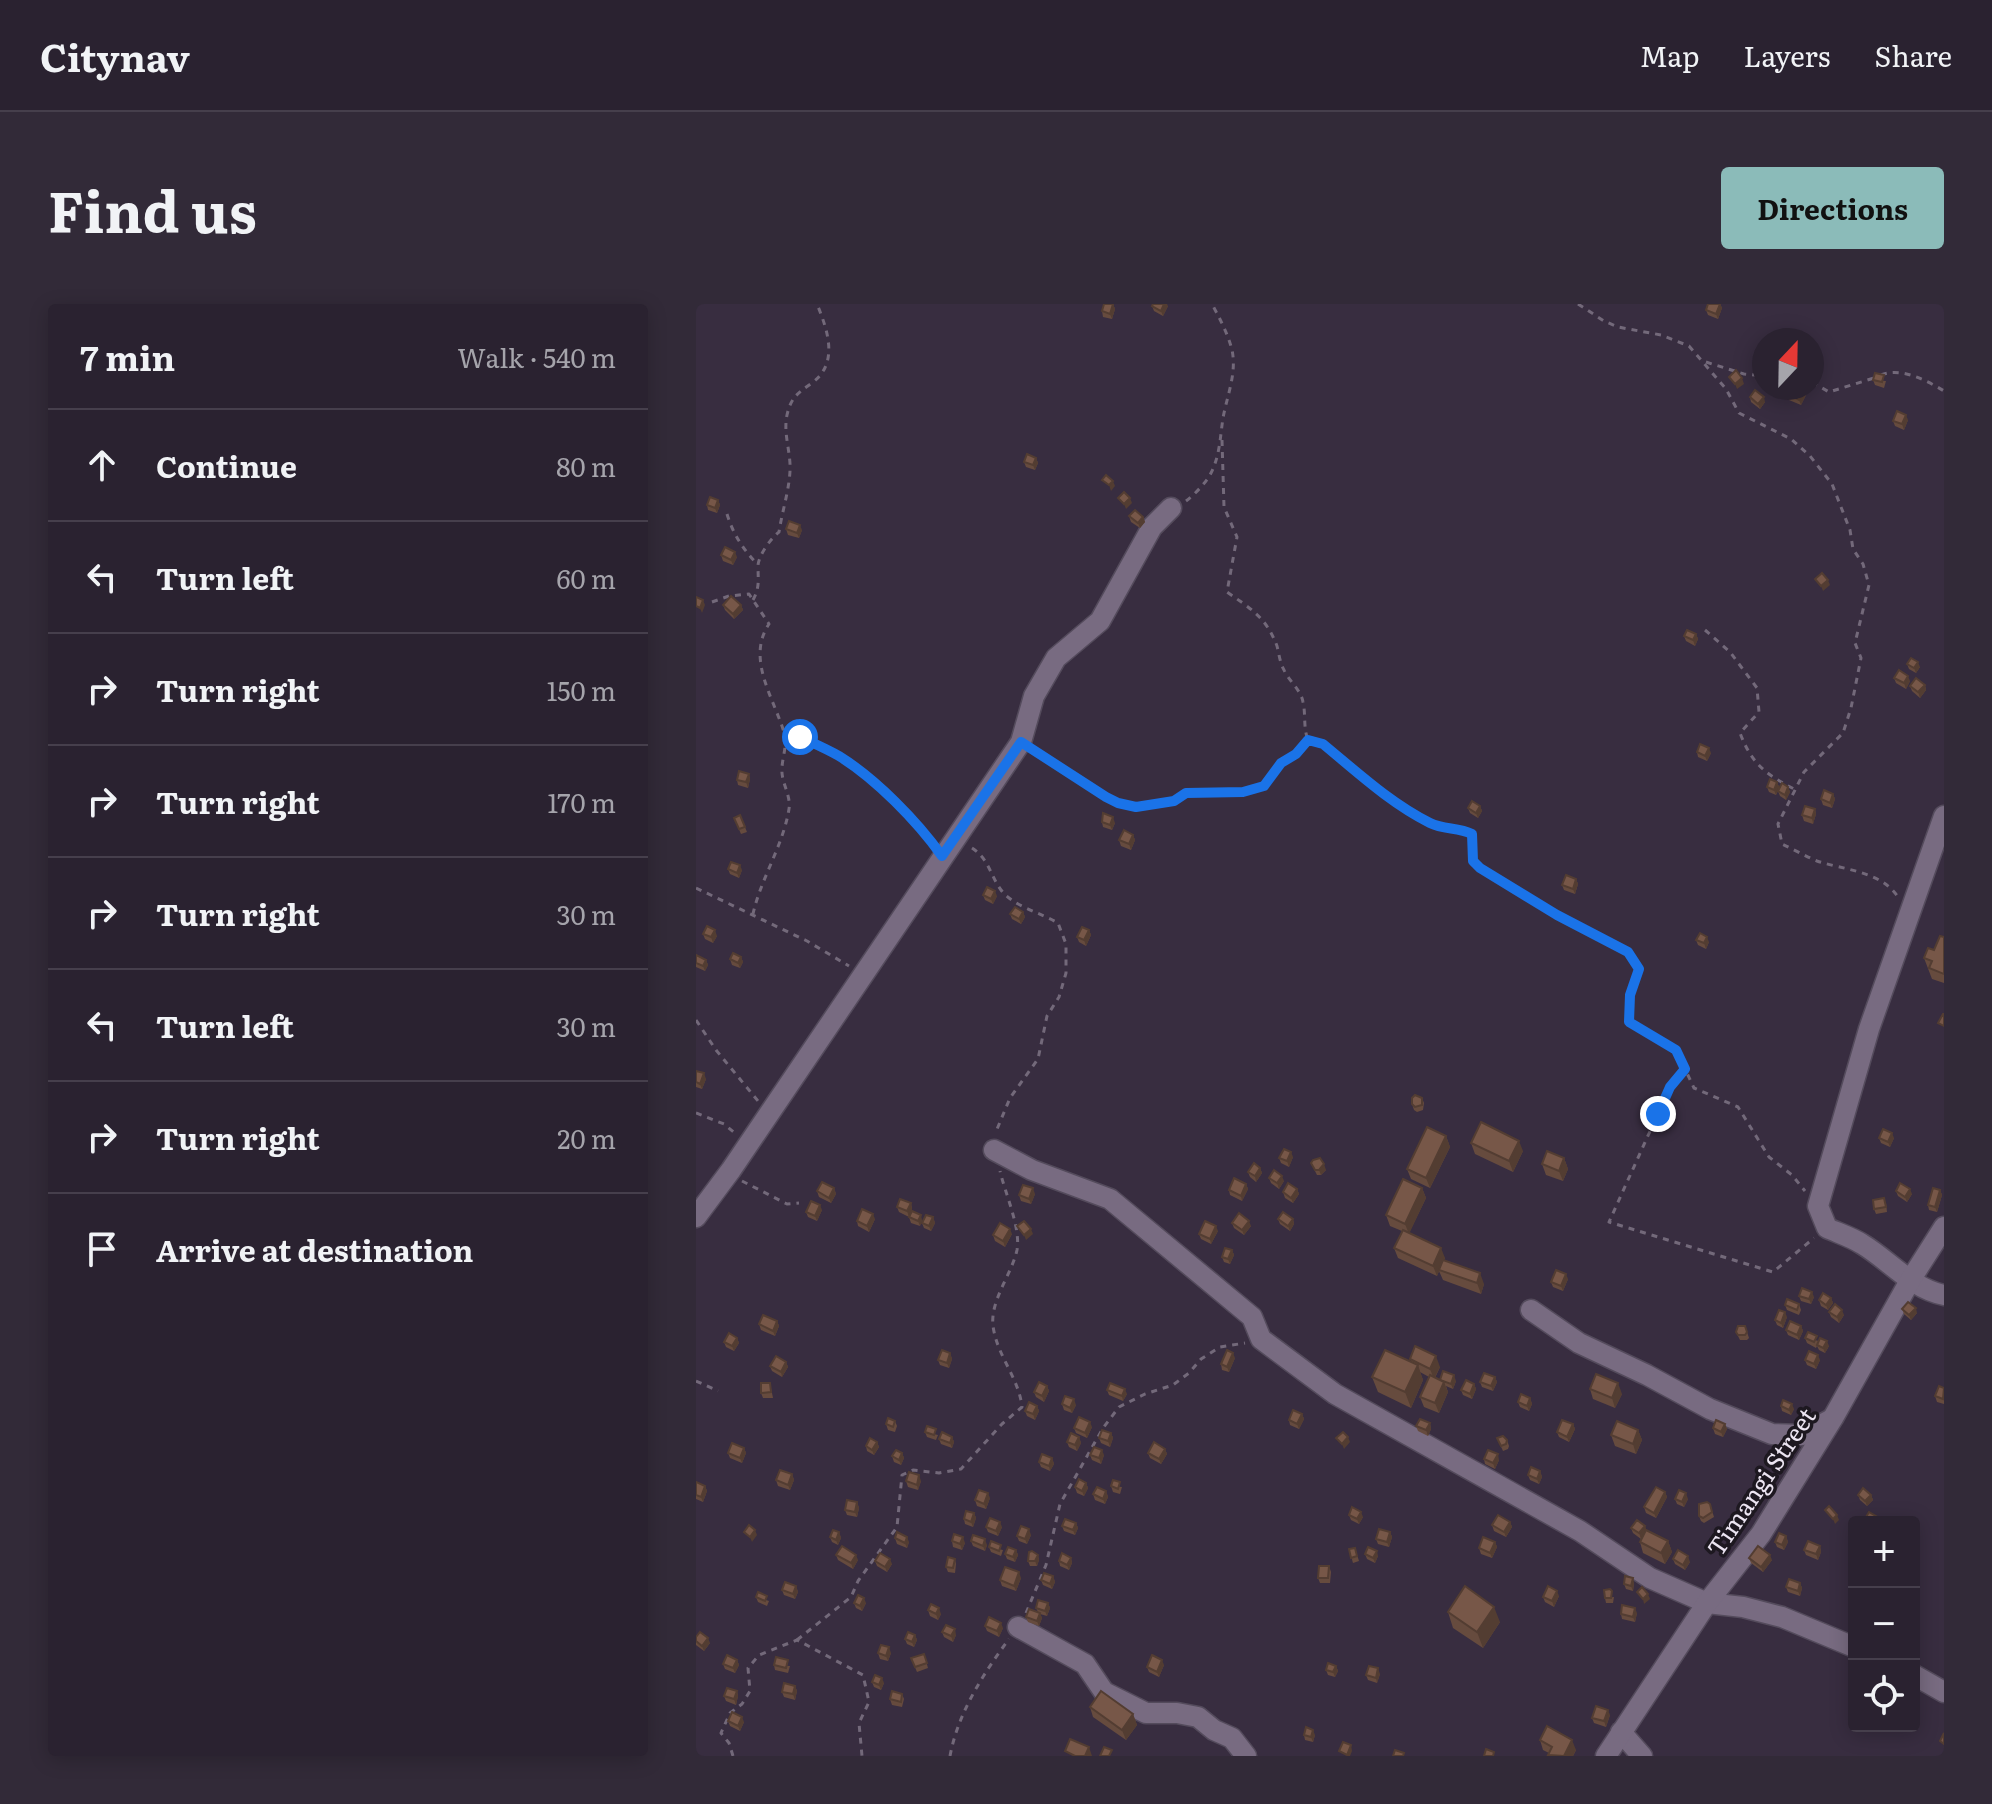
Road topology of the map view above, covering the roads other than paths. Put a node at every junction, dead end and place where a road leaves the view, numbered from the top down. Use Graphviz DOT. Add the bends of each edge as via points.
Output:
graph roads {
  1 [pos="1171,508"];
  2 [pos="1944,816"];
  3 [pos="994,1150"];
  4 [pos="696,1217"];
  5 [pos="1944,1227"];
  6 [pos="1911,1279"];
  7 [pos="1944,1295"];
  8 [pos="1531,1310"];
  9 [pos="1833,1418"];
  10 [pos="1707,1603"];
  11 [pos="1018,1627"];
  12 [pos="1848,1644"];
  13 [pos="1920,1678"];
  14 [pos="1944,1692"];
  15 [pos="1621,1732"];
  16 [pos="1246,1756"];
  17 [pos="1606,1756"];
  18 [pos="1642,1756"];
  1 -- 4 [label="street" via="1152,527 1100,621 1056,658 1034,696 1021,742"];
  2 -- 6 [label="street" via="1869,1029 1818,1206 1827,1228 1861,1243"];
  3 -- 10 [label="street" via="1110,1199 1252,1317 1261,1339 1335,1394 1580,1531 1650,1578"];
  5 -- 6 [label="street, Timangi Street"];
  6 -- 7 [label="street"];
  6 -- 9 [label="street, Timangi Street"];
  8 -- 9 [label="street" via="1579,1343 1772,1434 1802,1435"];
  9 -- 10 [label="street, Timangi Street" via="1761,1534"];
  10 -- 12 [label="street" via="1782,1617"];
  10 -- 15 [label="street, Timangi Street"];
  11 -- 16 [label="street" via="1085,1664 1104,1692 1146,1713 1198,1717 1232,1738"];
  13 -- 14 [label="street"];
  15 -- 17 [label="street, Timangi Street"];
  15 -- 18 [label="street"];
}
